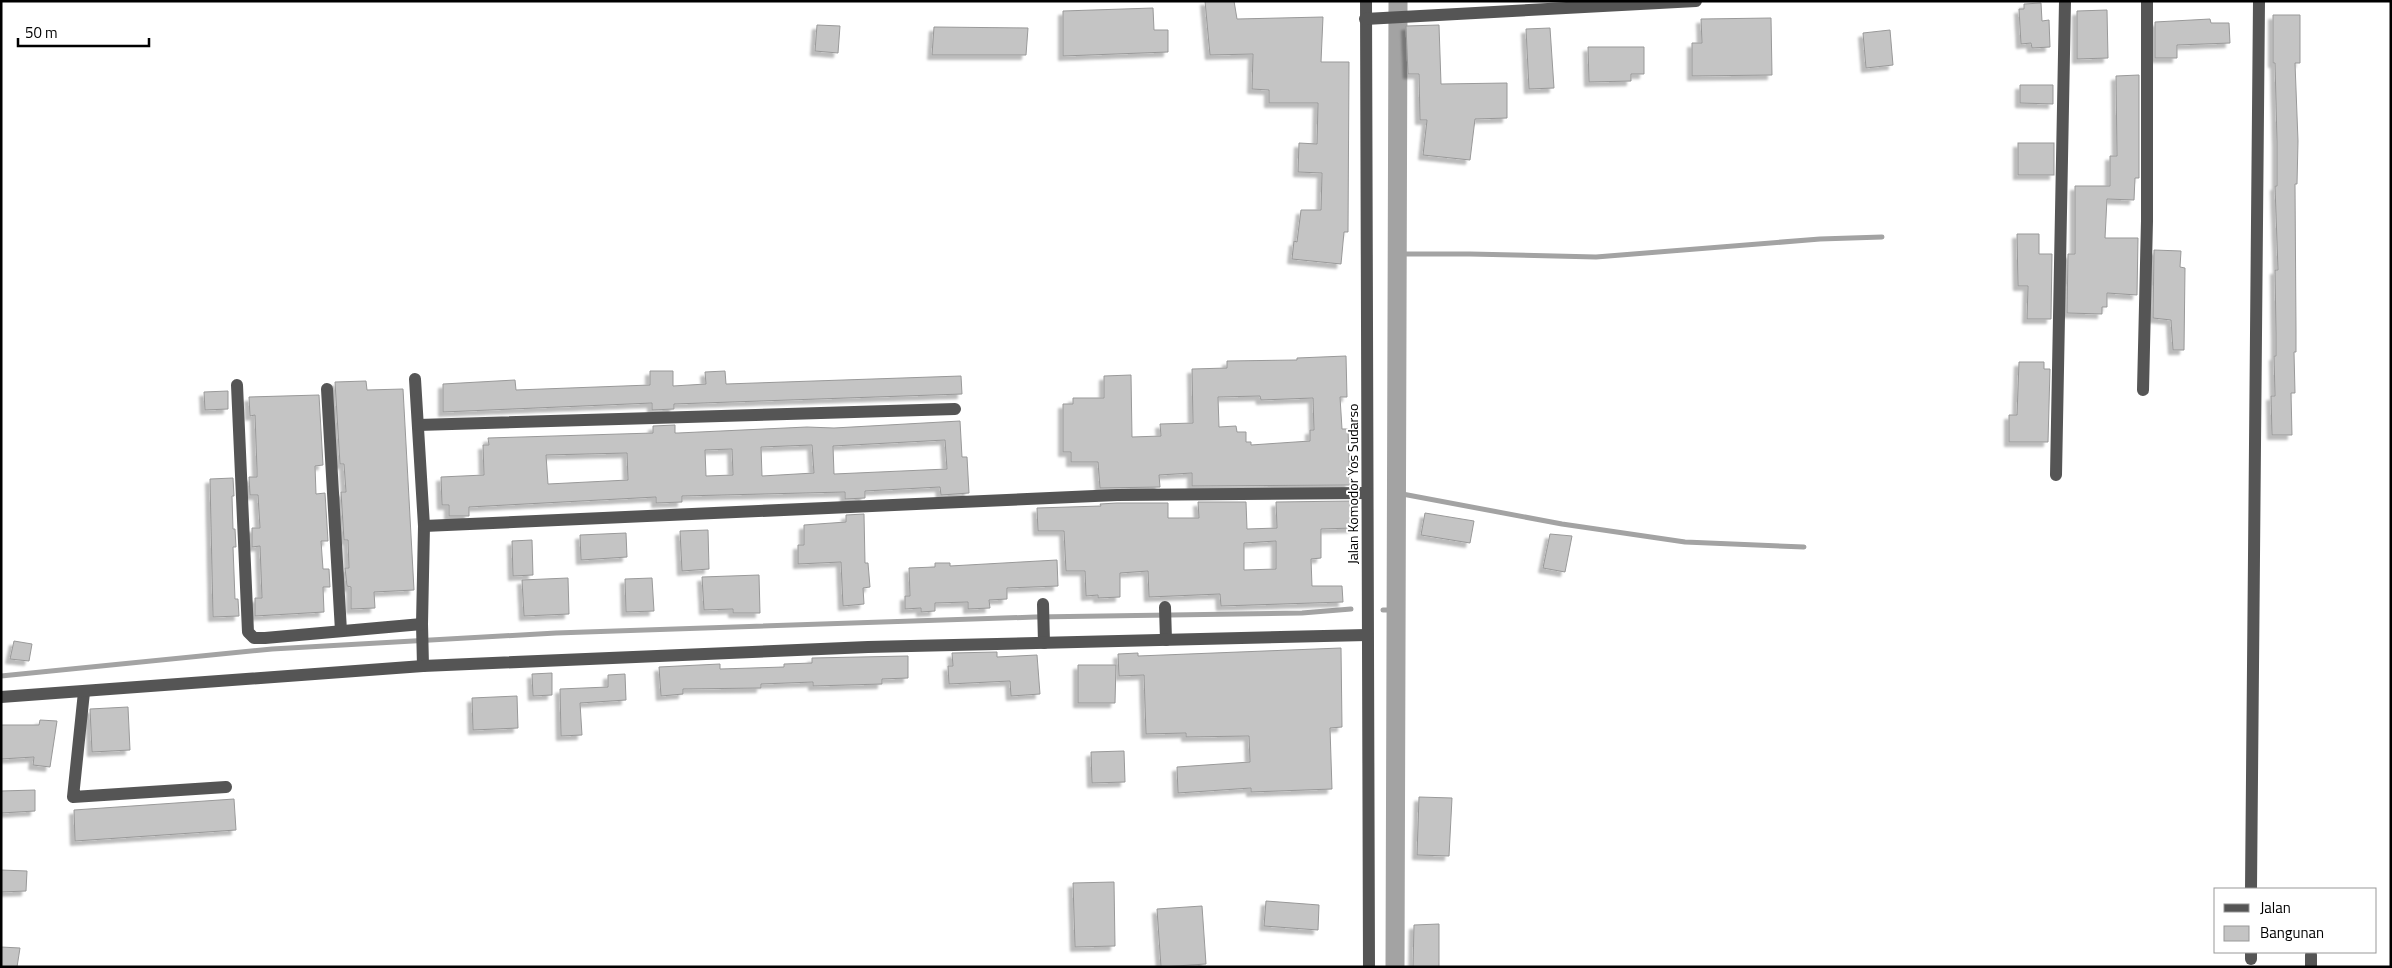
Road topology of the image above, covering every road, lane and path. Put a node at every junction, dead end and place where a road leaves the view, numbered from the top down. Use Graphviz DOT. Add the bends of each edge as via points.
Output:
graph roads {
  1 [pos="1366,1"];
  2 [pos="1696,1"];
  3 [pos="2065,1"];
  4 [pos="2147,1"];
  5 [pos="2259,1"];
  6 [pos="1372,18"];
  7 [pos="415,378"];
  8 [pos="237,385"];
  9 [pos="327,389"];
  10 [pos="2143,390"];
  11 [pos="955,409"];
  12 [pos="418,425"];
  13 [pos="2056,475"];
  14 [pos="1367,493"];
  15 [pos="424,526"];
  16 [pos="1043,604"];
  17 [pos="1165,607"];
  18 [pos="341,631"];
  19 [pos="422,631"];
  20 [pos="1367,635"];
  21 [pos="1166,640"];
  22 [pos="1044,643"];
  23 [pos="423,660"];
  24 [pos="84,692"];
  25 [pos="1,697"];
  26 [pos="226,787"];
  27 [pos="2251,888"];
  28 [pos="1368,967"];
  1 -- 6 [label="street, Jalan Komodor Yos Sudarso"];
  2 -- 6 [label="street"];
  3 -- 13 [label="street"];
  4 -- 10 [label="street"];
  5 -- 27 [label="street"];
  6 -- 14 [label="street, Jalan Komodor Yos Sudarso"];
  7 -- 12 [label="street"];
  8 -- 18 [label="street" via="248,632 254,638 265,638"];
  9 -- 18 [label="street"];
  11 -- 12 [label="street"];
  12 -- 15 [label="street"];
  14 -- 15 [label="street" via="1116,495"];
  14 -- 20 [label="street, Jalan Komodor Yos Sudarso"];
  15 -- 19 [label="street"];
  16 -- 22 [label="street"];
  17 -- 21 [label="street"];
  18 -- 19 [label="street"];
  19 -- 23 [label="street"];
  20 -- 21 [label="street"];
  20 -- 28 [label="street, Jalan Komodor Yos Sudarso"];
  21 -- 22 [label="street"];
  22 -- 23 [label="street"];
  23 -- 24 [label="street"];
  24 -- 25 [label="street"];
  24 -- 26 [label="street" via="73,797"];
}
